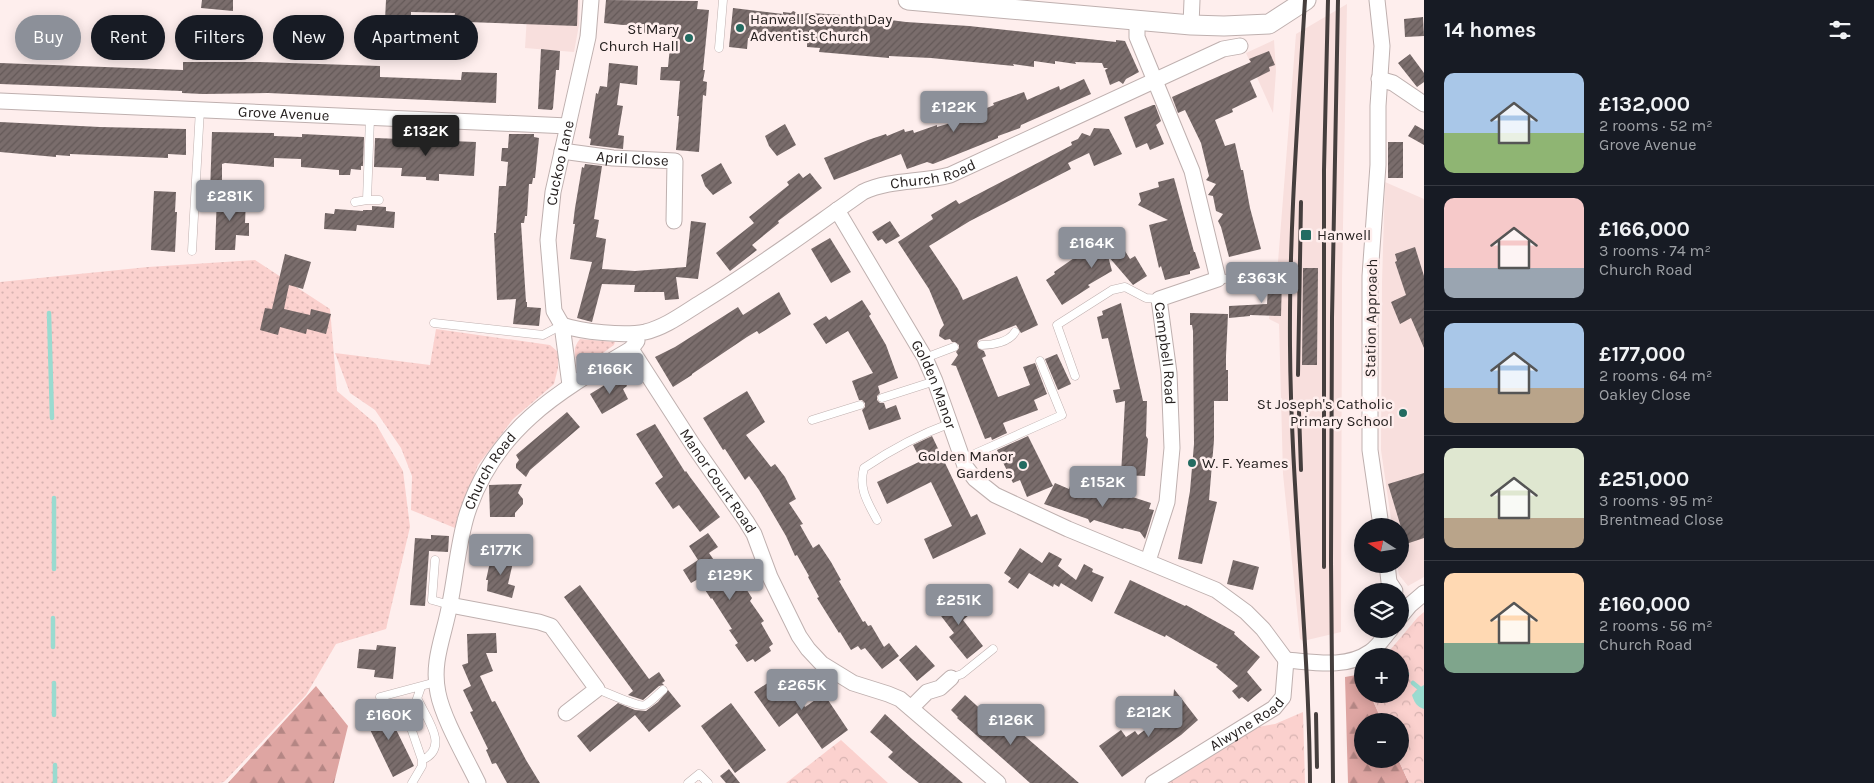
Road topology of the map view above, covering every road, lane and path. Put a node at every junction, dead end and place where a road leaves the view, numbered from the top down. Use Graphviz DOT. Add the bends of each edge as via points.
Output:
graph roads {
  1 [pos="591,0"];
  2 [pos="723,0"];
  3 [pos="908,0"];
  4 [pos="1192,0"];
  5 [pos="1306,0"];
  6 [pos="1377,0"];
  7 [pos="1028,6"];
  8 [pos="1137,20"];
  9 [pos="1191,25"];
  10 [pos="1240,46"];
  11 [pos="719,48"];
  12 [pos="1379,79"];
  13 [pos="1156,81"];
  14 [pos="0,101"];
  15 [pos="1424,104"];
  16 [pos="200,109"];
  17 [pos="370,118"];
  18 [pos="568,126"];
  19 [pos="562,152"];
  20 [pos="367,200"];
  21 [pos="379,200"];
  22 [pos="355,202"];
  23 [pos="837,210"];
  24 [pos="674,221"];
  25 [pos="192,251"];
  26 [pos="1271,278"];
  27 [pos="1218,279"];
  28 [pos="1159,299"];
  29 [pos="434,323"];
  30 [pos="562,325"];
  31 [pos="644,332"];
  32 [pos="1015,332"];
  33 [pos="982,345"];
  34 [pos="954,347"];
  35 [pos="631,349"];
  36 [pos="925,358"];
  37 [pos="1040,361"];
  38 [pos="1075,376"];
  39 [pos="935,380"];
  40 [pos="570,385"];
  41 [pos="882,398"];
  42 [pos="860,405"];
  43 [pos="812,420"];
  44 [pos="951,423"];
  45 [pos="963,459"];
  46 [pos="1380,518"];
  47 [pos="877,520"];
  48 [pos="435,560"];
  49 [pos="1148,560"];
  50 [pos="1424,594"];
  51 [pos="1409,603"];
  52 [pos="450,605"];
  53 [pos="1383,638"];
  54 [pos="993,649"];
  55 [pos="1286,660"];
  56 [pos="951,678"];
  57 [pos="429,685"];
  58 [pos="597,689"];
  59 [pos="663,690"];
  60 [pos="380,696"];
  61 [pos="418,700"];
  62 [pos="911,708"];
  63 [pos="566,713"];
  64 [pos="422,760"];
  65 [pos="412,783"];
  66 [pos="478,783"];
  67 [pos="688,783"];
  68 [pos="708,783"];
  69 [pos="998,783"];
  70 [pos="1153,783"];
  1 -- 18 [label="street, Cuckoo Lane" via="588,37"];
  2 -- 11 [label="lane"];
  3 -- 7 [label="street"];
  4 -- 9 [label="street"];
  5 -- 9 [label="street" via="1269,24"];
  6 -- 12 [label="street, Station Approach" via="1382,46"];
  7 -- 8 [label="street"];
  8 -- 9 [label="street"];
  8 -- 13 [label="street" via="1137,37"];
  10 -- 13 [label="street, Church Road" via="1223,49"];
  12 -- 15 [label="street" via="1393,83"];
  12 -- 46 [label="street, Station Approach" via="1378,165 1370,276 1370,450"];
  13 -- 23 [label="street, Church Road" via="950,176 876,186"];
  13 -- 27 [label="street" via="1192,171"];
  14 -- 16 [label="street, Grove Avenue"];
  16 -- 17 [label="street, Grove Avenue"];
  16 -- 25 [label="lane"];
  17 -- 18 [label="street, Grove Avenue"];
  17 -- 20 [label="lane"];
  18 -- 19 [label="street, Cuckoo Lane"];
  19 -- 24 [label="street, April Close" via="674,161"];
  19 -- 30 [label="street, Cuckoo Lane" via="552,192 548,240 554,311"];
  20 -- 21 [label="lane"];
  20 -- 22 [label="lane"];
  23 -- 31 [label="street, Church Road" via="742,278 667,324"];
  23 -- 36 [label="street, Golden Manor"];
  26 -- 27 [label="lane"];
  27 -- 28 [label="street, Campbell Road"];
  28 -- 38 [label="lane" via="1146,298 1126,287 1112,290 1057,325"];
  28 -- 49 [label="street, Campbell Road" via="1169,373 1172,448 1167,502"];
  29 -- 30 [label="lane" via="543,335"];
  30 -- 31 [label="street, Church Road" via="576,330"];
  30 -- 40 [label="street"];
  31 -- 35 [label="street, Church Road"];
  32 -- 33 [label="lane" via="994,345"];
  34 -- 36 [label="lane"];
  35 -- 40 [label="street, Church Road"];
  35 -- 62 [label="street, Manor Court Road" via="754,534 770,577 808,649 822,664 853,683 893,696"];
  36 -- 39 [label="street, Golden Manor"];
  37 -- 45 [label="lane" via="1062,415"];
  39 -- 41 [label="lane"];
  39 -- 44 [label="street, Golden Manor"];
  40 -- 52 [label="street, Church Road" via="529,417 509,437 485,470 467,514"];
  42 -- 43 [label="lane"];
  44 -- 45 [label="street, Golden Manor"];
  44 -- 47 [label="lane" via="901,444 864,468 862,488"];
  45 -- 49 [label="street, Golden Manor" via="975,479 995,495 1068,529"];
  48 -- 52 [label="lane" via="432,600"];
  49 -- 55 [label="street, Golden Manor" via="1216,590 1263,629"];
  50 -- 51 [label="street"];
  52 -- 57 [label="street, Church Road"];
  52 -- 58 [label="street" via="551,626"];
  53 -- 55 [label="street" via="1371,652 1350,662"];
  54 -- 56 [label="lane" via="962,674"];
  55 -- 70 [label="street, Alwyne Road" via="1282,697 1274,708"];
  56 -- 62 [label="street" via="940,688 927,692"];
  57 -- 60 [label="lane"];
  57 -- 61 [label="lane"];
  57 -- 66 [label="street, Church Road" via="438,695"];
  58 -- 59 [label="lane" via="636,706 644,706"];
  58 -- 63 [label="street"];
  61 -- 64 [label="lane" via="410,724"];
  61 -- 64 [label="lane" via="437,740 436,750"];
  62 -- 69 [label="street, Manor Court Road"];
  64 -- 65 [label="lane"];
  67 -- 68 [label="lane" via="699,774"];
}
